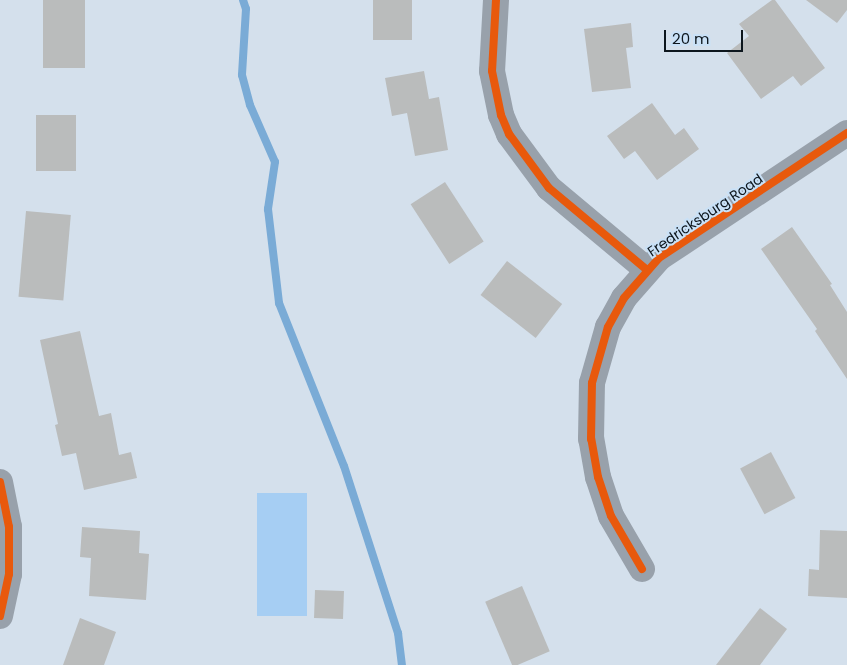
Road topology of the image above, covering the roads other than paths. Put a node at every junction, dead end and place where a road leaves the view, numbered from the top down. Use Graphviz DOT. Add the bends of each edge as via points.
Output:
graph roads {
  1 [pos="496,0"];
  2 [pos="844,142"];
  3 [pos="647,270"];
  4 [pos="0,482"];
  5 [pos="642,569"];
  6 [pos="0,616"];
  1 -- 3 [label="street" via="492,71 501,115 509,134 549,188"];
  2 -- 3 [label="street, Fredricksburg Road" via="659,258"];
  3 -- 5 [label="street, Fredricksburg Road" via="624,298 608,328 592,383 590,410 598,477 611,516"];
  4 -- 6 [label="street" via="9,527 9,574"];
}
